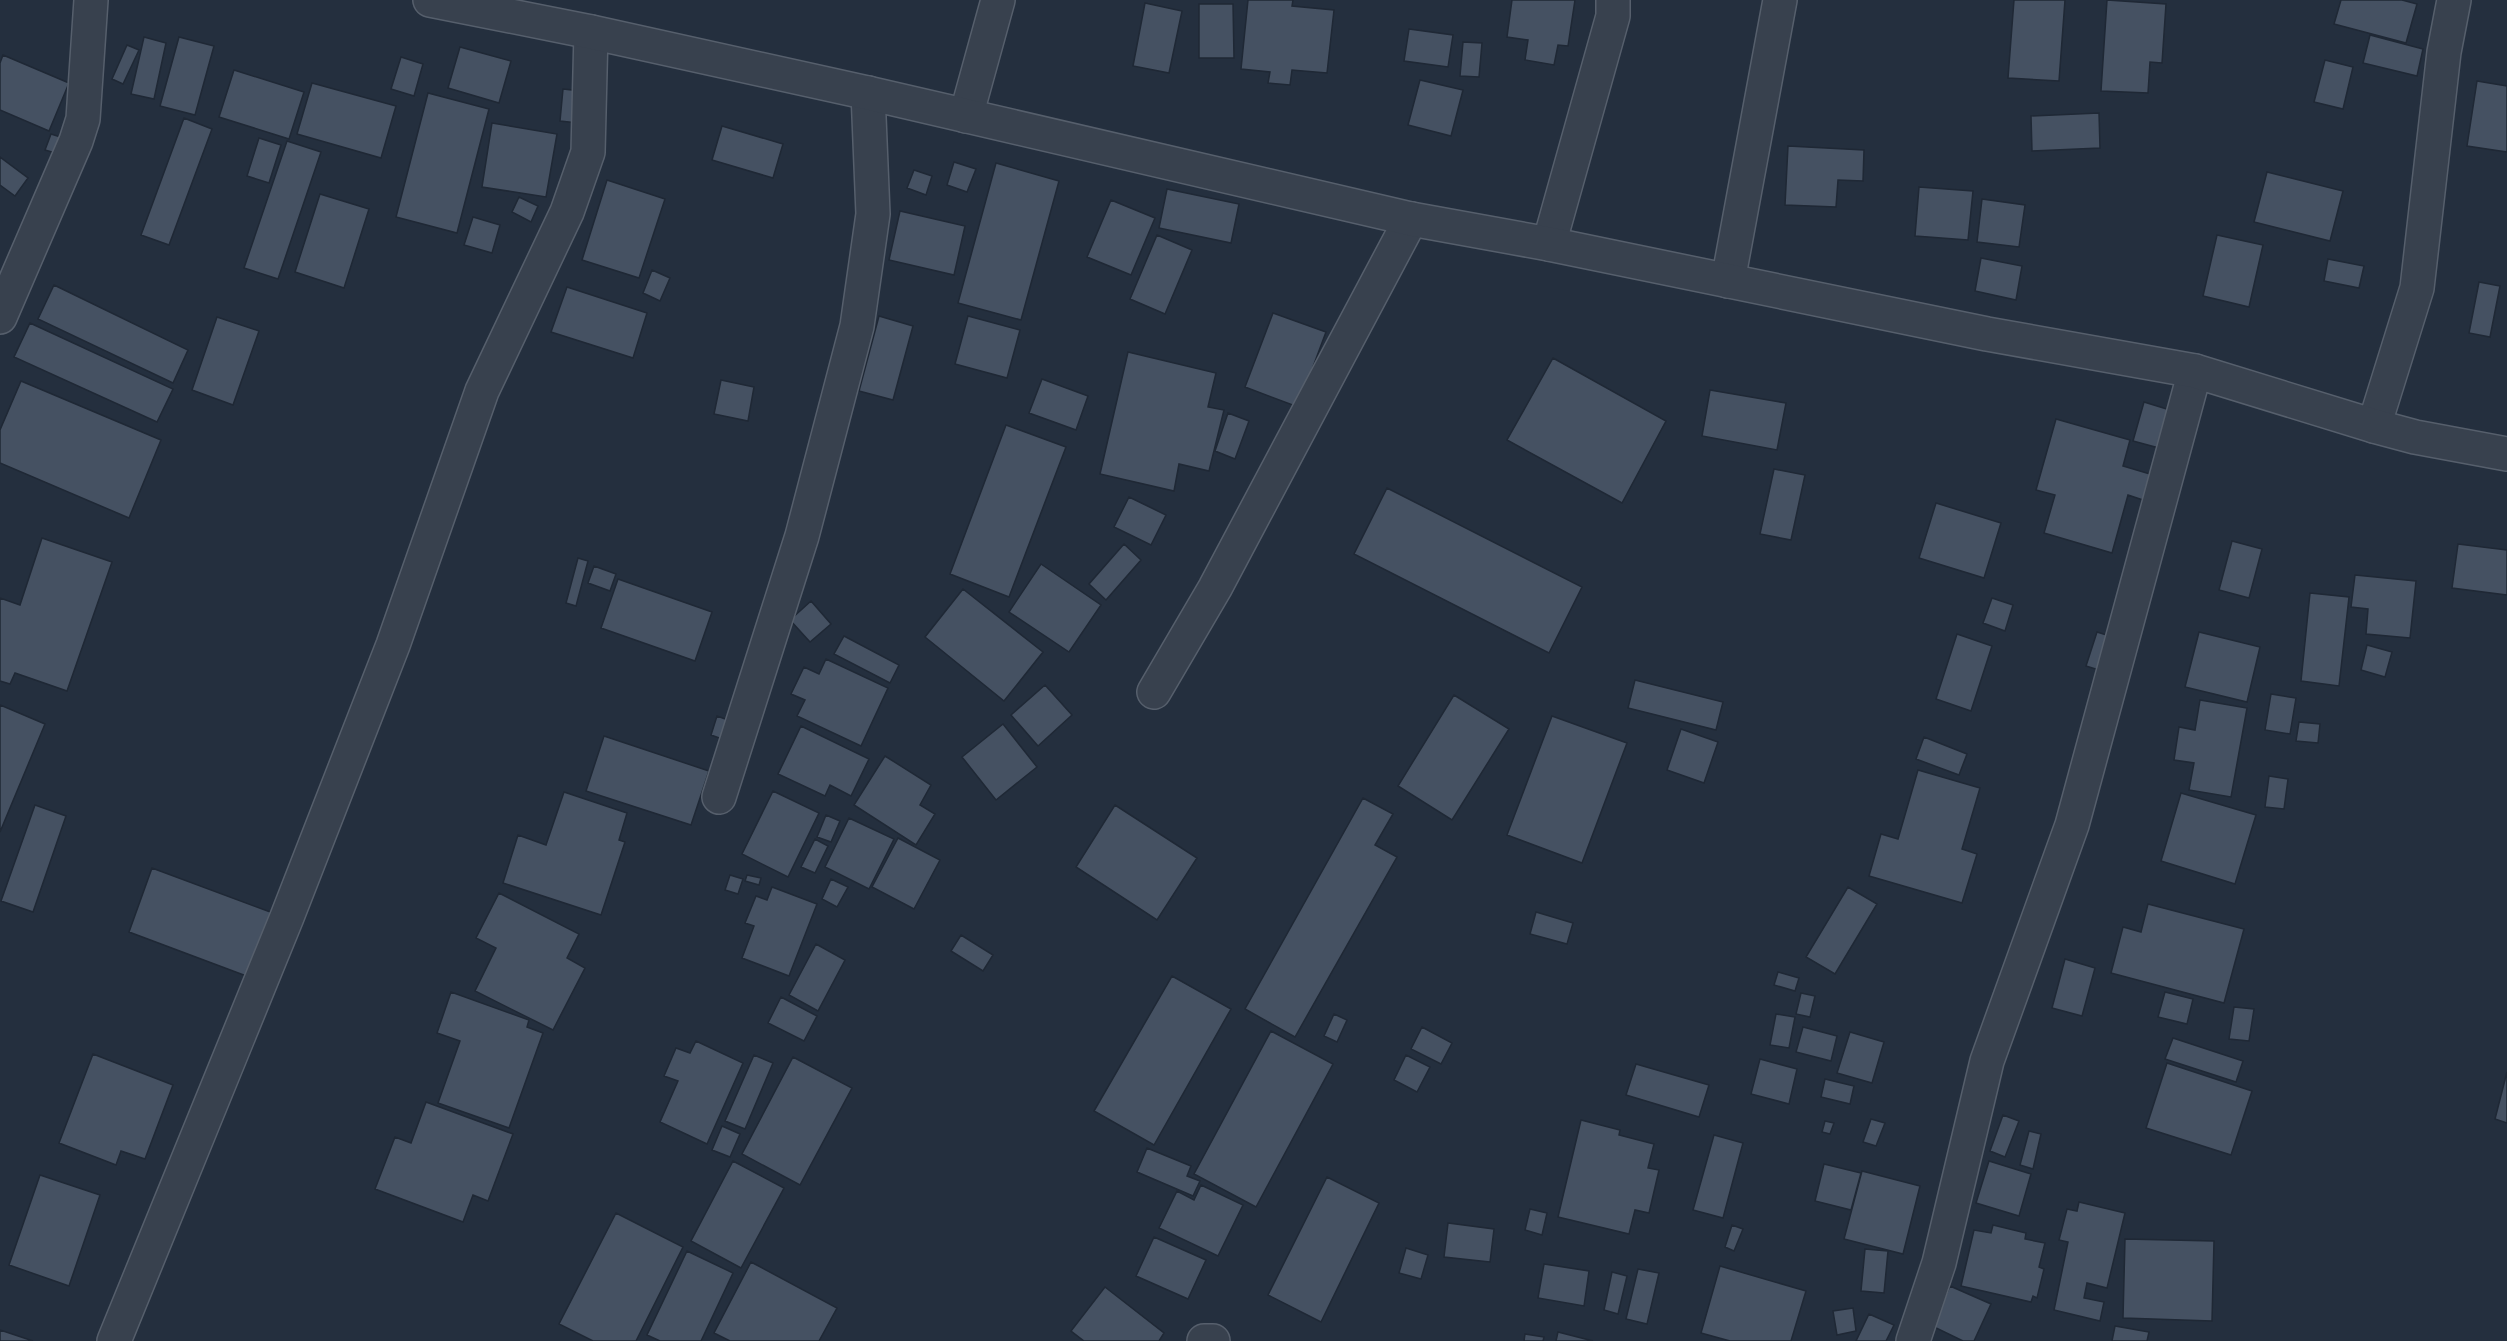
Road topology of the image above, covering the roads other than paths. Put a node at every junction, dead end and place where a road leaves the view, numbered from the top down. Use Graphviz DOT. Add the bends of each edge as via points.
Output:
graph roads {
  1 [pos="91,0"];
  2 [pos="430,0"];
  3 [pos="998,0"];
  4 [pos="1613,0"];
  5 [pos="1780,0"];
  6 [pos="2454,0"];
  7 [pos="591,32"];
  8 [pos="868,93"];
  9 [pos="966,116"];
  10 [pos="1411,219"];
  11 [pos="1549,244"];
  12 [pos="1728,281"];
  13 [pos="0,317"];
  14 [pos="2195,370"];
  15 [pos="2374,426"];
  16 [pos="2507,454"];
  17 [pos="1154,692"];
  18 [pos="718,797"];
  19 [pos="114,1341"];
  20 [pos="1204,1341"];
  21 [pos="1213,1341"];
  22 [pos="1913,1341"];
  1 -- 13 [label="street" via="82,119 76,141"];
  2 -- 7 [label="street"];
  3 -- 9 [label="street"];
  4 -- 11 [label="street" via="1613,16"];
  5 -- 12 [label="street"];
  6 -- 15 [label="street" via="2444,52 2416,288"];
  7 -- 8 [label="street"];
  7 -- 19 [label="street" via="588,152 578,182 482,391 384,667"];
  8 -- 9 [label="street"];
  8 -- 18 [label="street" via="873,214 857,326 802,536"];
  9 -- 10 [label="street"];
  10 -- 11 [label="street"];
  10 -- 17 [label="street" via="1215,588"];
  11 -- 12 [label="street"];
  12 -- 14 [label="street" via="1987,334"];
  14 -- 15 [label="street"];
  14 -- 22 [label="street" via="2072,825 1986,1061 1939,1263"];
  15 -- 16 [label="street"];
  20 -- 21 [label="street"];
}
